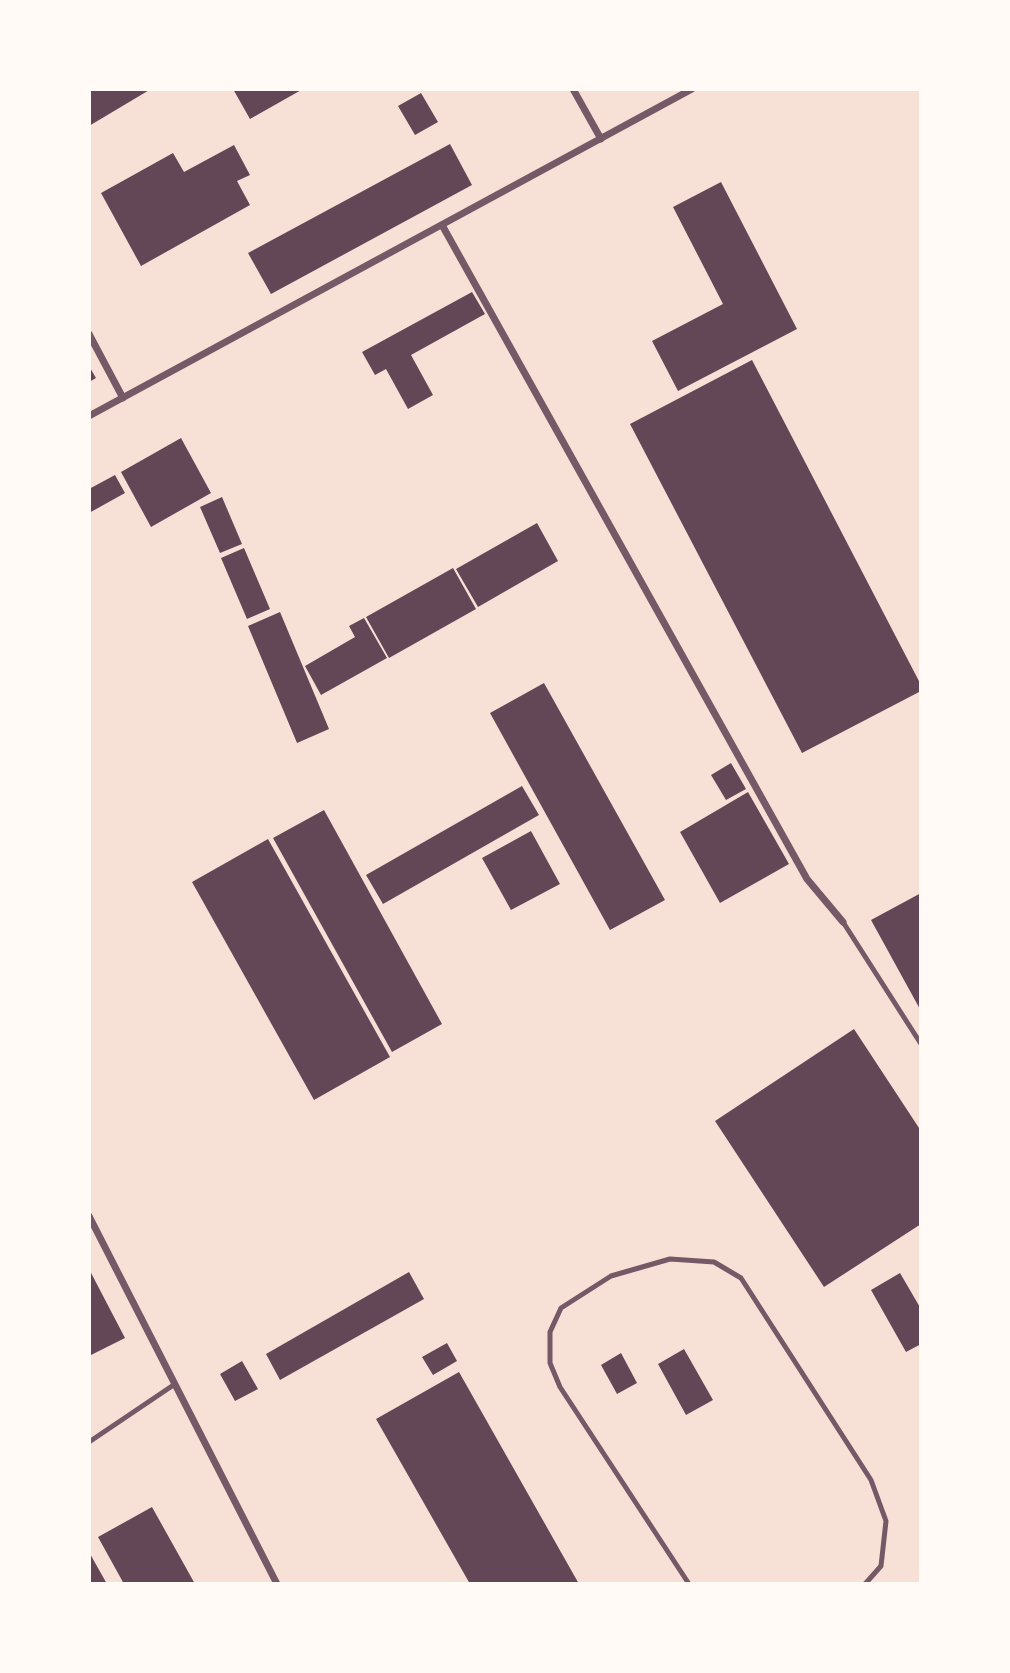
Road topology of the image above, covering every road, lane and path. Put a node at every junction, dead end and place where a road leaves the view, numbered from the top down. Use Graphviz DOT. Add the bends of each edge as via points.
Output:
graph roads {
  1 [pos="573,89"];
  2 [pos="692,89"];
  3 [pos="601,139"];
  4 [pos="442,225"];
  5 [pos="89,334"];
  6 [pos="123,398"];
  7 [pos="89,416"];
  8 [pos="843,922"];
  9 [pos="921,1044"];
  10 [pos="89,1216"];
  11 [pos="175,1384"];
  12 [pos="89,1442"];
  13 [pos="277,1584"];
  14 [pos="689,1584"];
  15 [pos="865,1584"];
  1 -- 3 [label="street"];
  2 -- 3 [label="street"];
  3 -- 4 [label="street"];
  4 -- 6 [label="street"];
  4 -- 8 [label="street" via="807,879"];
  5 -- 6 [label="street"];
  6 -- 7 [label="street"];
  8 -- 9 [label="lane"];
  10 -- 11 [label="street"];
  11 -- 12 [label="lane"];
  11 -- 13 [label="street"];
  14 -- 15 [label="lane" via="560,1387 550,1363 550,1332 561,1308 611,1276 670,1259 713,1262 741,1278 871,1480 886,1521 881,1566"];
}
